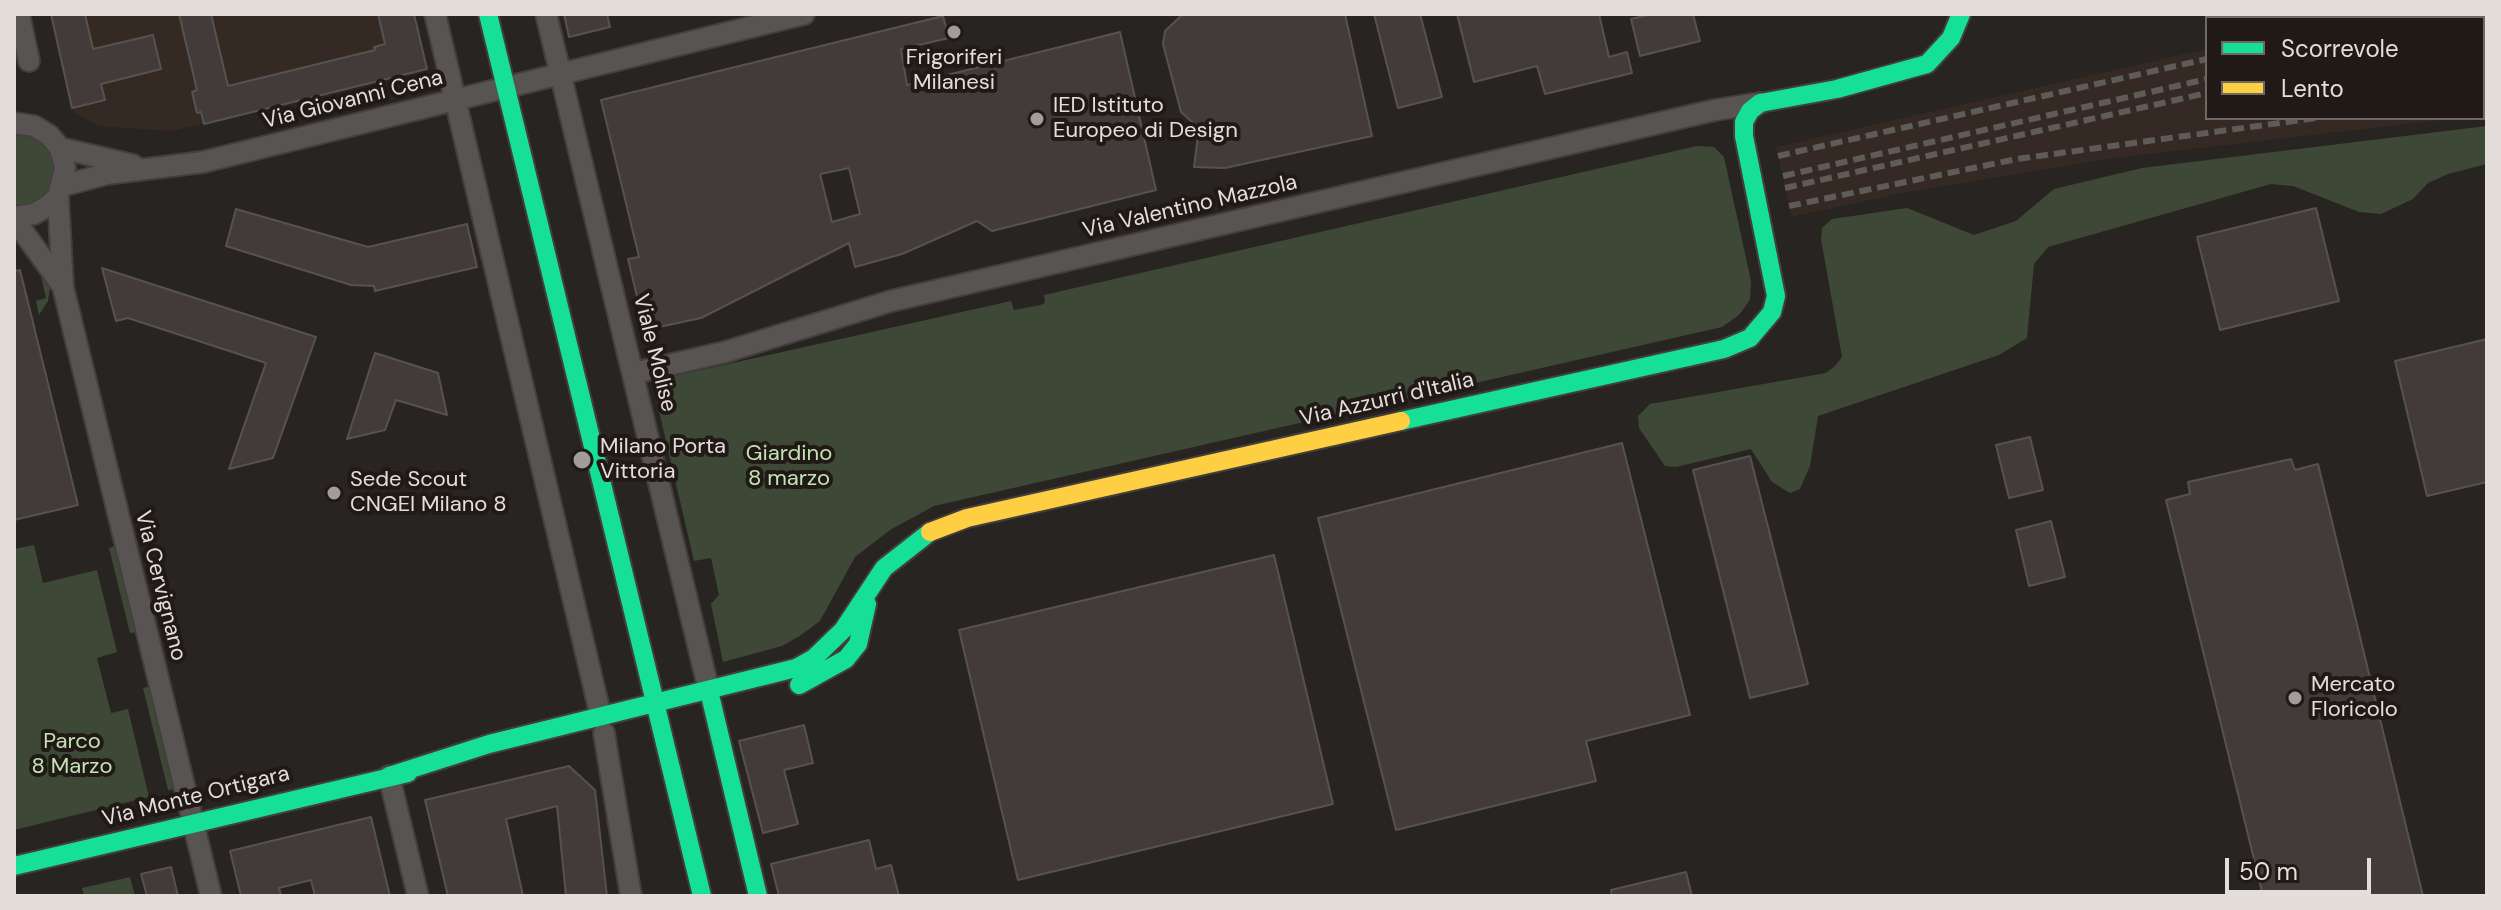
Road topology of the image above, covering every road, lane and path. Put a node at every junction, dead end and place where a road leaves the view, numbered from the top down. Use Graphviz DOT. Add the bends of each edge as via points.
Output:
graph roads {
  1 [pos="19,14"];
  2 [pos="435,14"];
  3 [pos="488,14"];
  4 [pos="546,14"];
  5 [pos="804,14"];
  6 [pos="1961,14"];
  7 [pos="742,22"];
  8 [pos="29,61"];
  9 [pos="561,74"];
  10 [pos="505,87"];
  11 [pos="1802,97"];
  12 [pos="455,100"];
  13 [pos="1760,103"];
  14 [pos="14,123"];
  15 [pos="60,148"];
  16 [pos="1749,157"];
  17 [pos="157,170"];
  18 [pos="60,191"];
  19 [pos="14,218"];
  20 [pos="63,287"];
  21 [pos="634,373"];
  22 [pos="711,700"];
  23 [pos="657,712"];
  24 [pos="602,725"];
  25 [pos="389,776"];
  26 [pos="193,823"];
  27 [pos="14,866"];
  28 [pos="211,896"];
  29 [pos="418,896"];
  30 [pos="631,896"];
  31 [pos="702,896"];
  32 [pos="758,896"];
  1 -- 8 [label="street"];
  2 -- 12 [label="street"];
  3 -- 10 [label="street"];
  4 -- 9 [label="street, Viale Molise"];
  5 -- 7 [label="street, Via Giovanni Cena"];
  6 -- 11 [label="street" via="1951,38 1927,64"];
  7 -- 9 [label="street, Via Giovanni Cena"];
  9 -- 10 [label="street, Via Giovanni Cena"];
  9 -- 21 [label="street, Viale Molise"];
  10 -- 12 [label="street, Via Giovanni Cena"];
  10 -- 23 [label="street"];
  11 -- 13 [label="street"];
  11 -- 16 [label="street, Via Azzurri d'Italia" via="1760,118"];
  12 -- 17 [label="street, Via Giovanni Cena"];
  12 -- 24 [label="street"];
  13 -- 16 [label="street, Via Azzurri d'Italia" via="1744,122"];
  13 -- 21 [label="street, Via Valentino Mazzola" via="891,301 725,352"];
  14 -- 15 [label="street, Via Giovanni Cena" via="39,128"];
  15 -- 17 [label="street, Via Giovanni Cena"];
  15 -- 18 [label="street" via="65,168"];
  16 -- 22 [label="street, Via Azzurri d'Italia" via="1776,296 1772,312 1750,338 1724,349 967,518 916,540 884,568 868,591 865,625 846,659 789,689"];
  17 -- 18 [label="street, Via Giovanni Cena" via="106,174"];
  18 -- 19 [label="street, Via Giovanni Cena" via="34,214"];
  18 -- 20 [label="street, Via Cervignano"];
  19 -- 20 [label="street, Via Cervignano"];
  20 -- 26 [label="street, Via Cervignano"];
  21 -- 22 [label="street, Viale Molise"];
  22 -- 23 [label="street"];
  22 -- 32 [label="street, Viale Molise"];
  23 -- 24 [label="street"];
  23 -- 31 [label="street"];
  24 -- 25 [label="street, Via Monte Ortigara" via="491,760"];
  24 -- 30 [label="street"];
  25 -- 26 [label="street, Via Monte Ortigara"];
  25 -- 29 [label="street"];
  26 -- 27 [label="street, Via Monte Ortigara"];
  26 -- 28 [label="street, Via Cervignano"];
}
